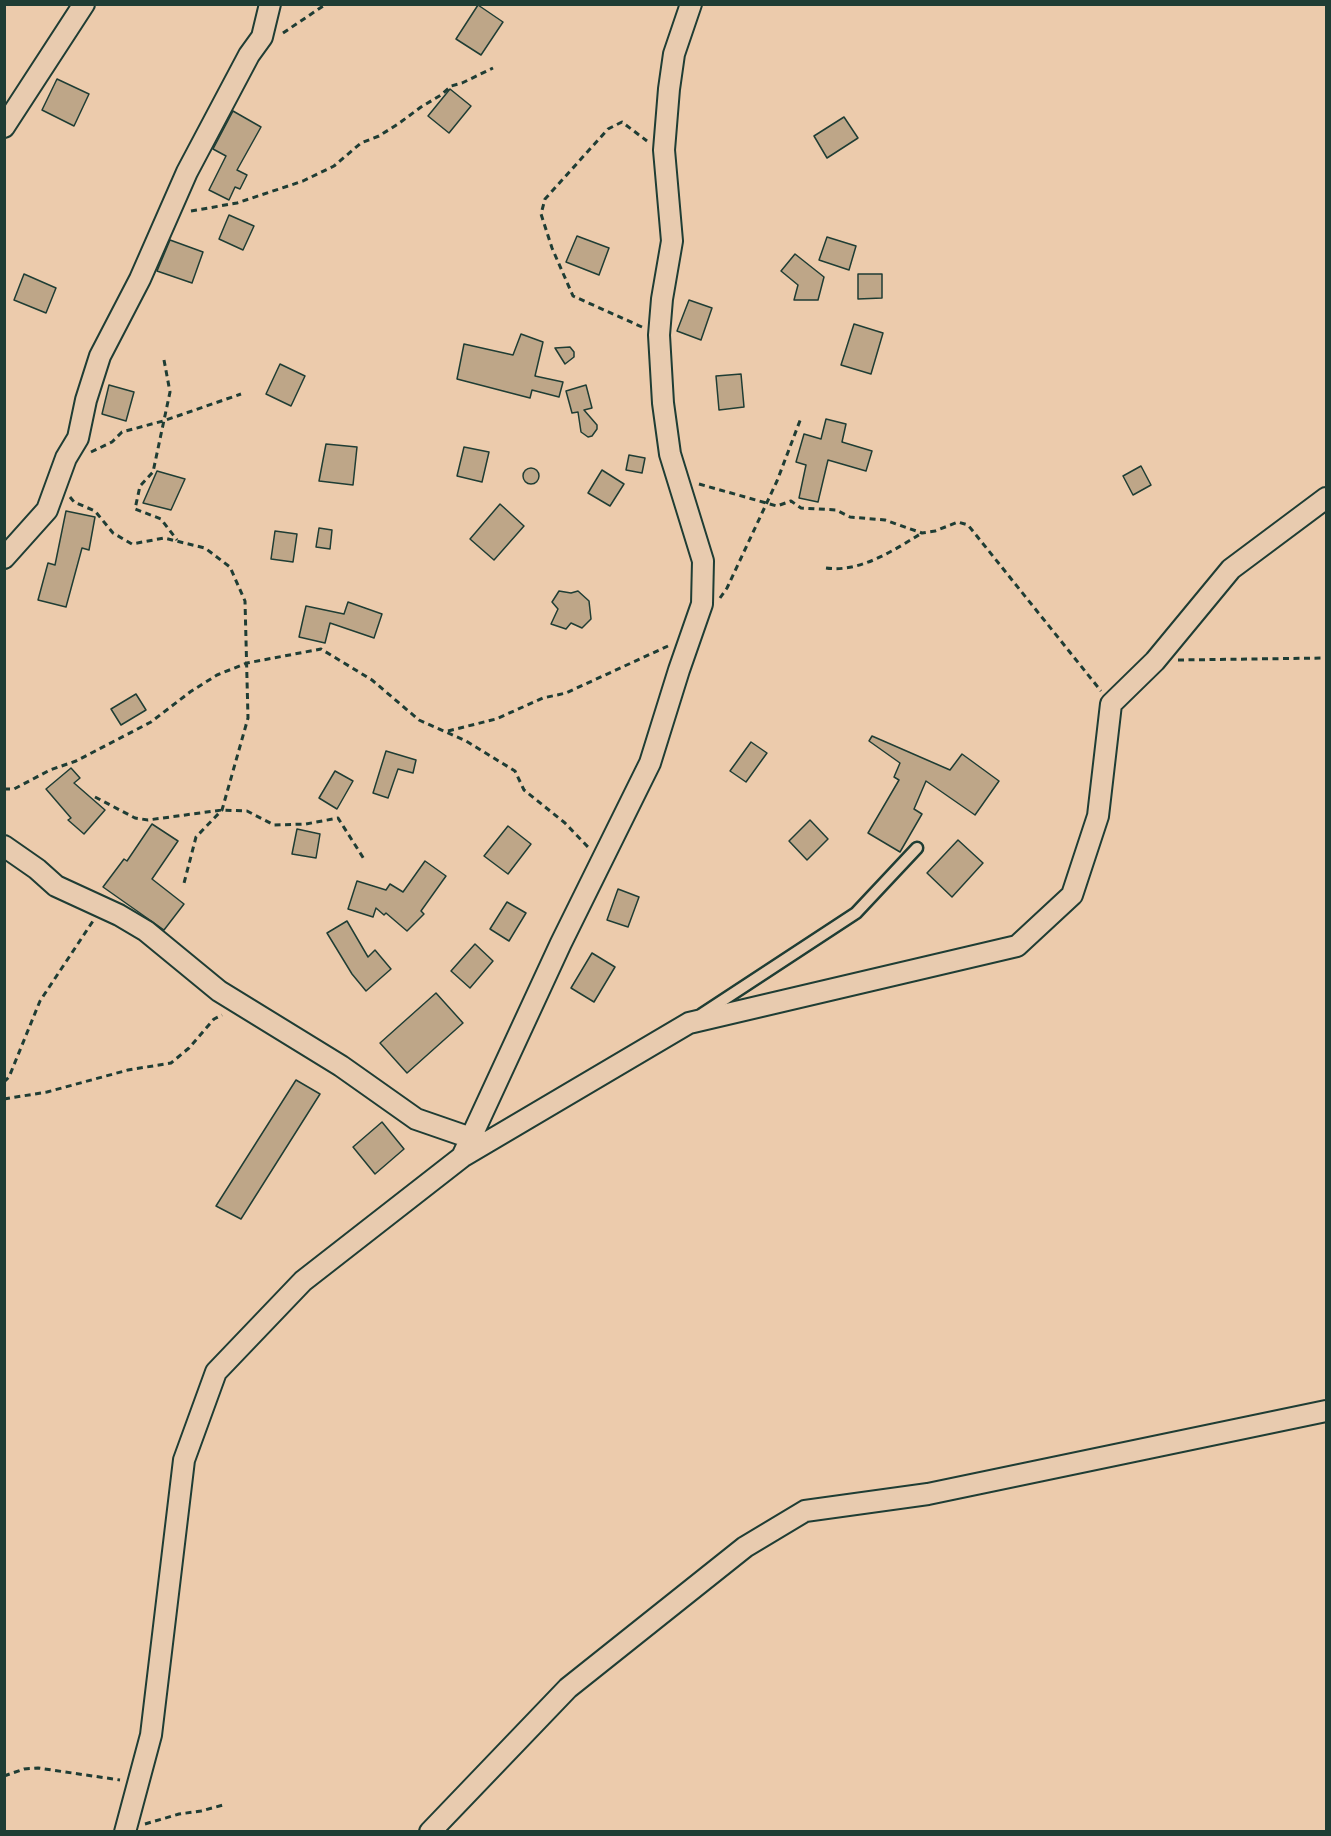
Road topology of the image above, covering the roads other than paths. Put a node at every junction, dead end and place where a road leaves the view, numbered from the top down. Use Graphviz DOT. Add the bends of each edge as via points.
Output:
graph roads {
  1 [pos="84,4"];
  2 [pos="270,4"];
  3 [pos="691,4"];
  4 [pos="4,128"];
  5 [pos="1326,498"];
  6 [pos="19,542"];
  7 [pos="4,558"];
  8 [pos="4,566"];
  9 [pos="4,846"];
  10 [pos="917,848"];
  11 [pos="689,1023"];
  12 [pos="471,1138"];
  13 [pos="462,1157"];
  14 [pos="1326,1411"];
  15 [pos="125,1830"];
  16 [pos="430,1832"];
  1 -- 4 [label="street"];
  2 -- 6 [label="street" via="262,37 187,172 140,279 100,356 78,438 47,510"];
  3 -- 12 [label="street" via="674,54 665,155 672,241 659,335 670,454 703,561 702,604 650,763"];
  5 -- 11 [label="street" via="1231,569 1155,661 1111,704 1098,816 1072,895 1017,946"];
  6 -- 7 [label="street"];
  6 -- 8 [label="street"];
  9 -- 12 [label="street" via="56,886 146,931 219,991 341,1066 416,1119"];
  10 -- 11 [label="lane" via="856,913"];
  11 -- 13 [label="street"];
  12 -- 13 [label="street"];
  13 -- 15 [label="street" via="303,1281 216,1372 184,1460 151,1735"];
  14 -- 16 [label="street" via="928,1494 804,1511 745,1547 568,1688"];
}
